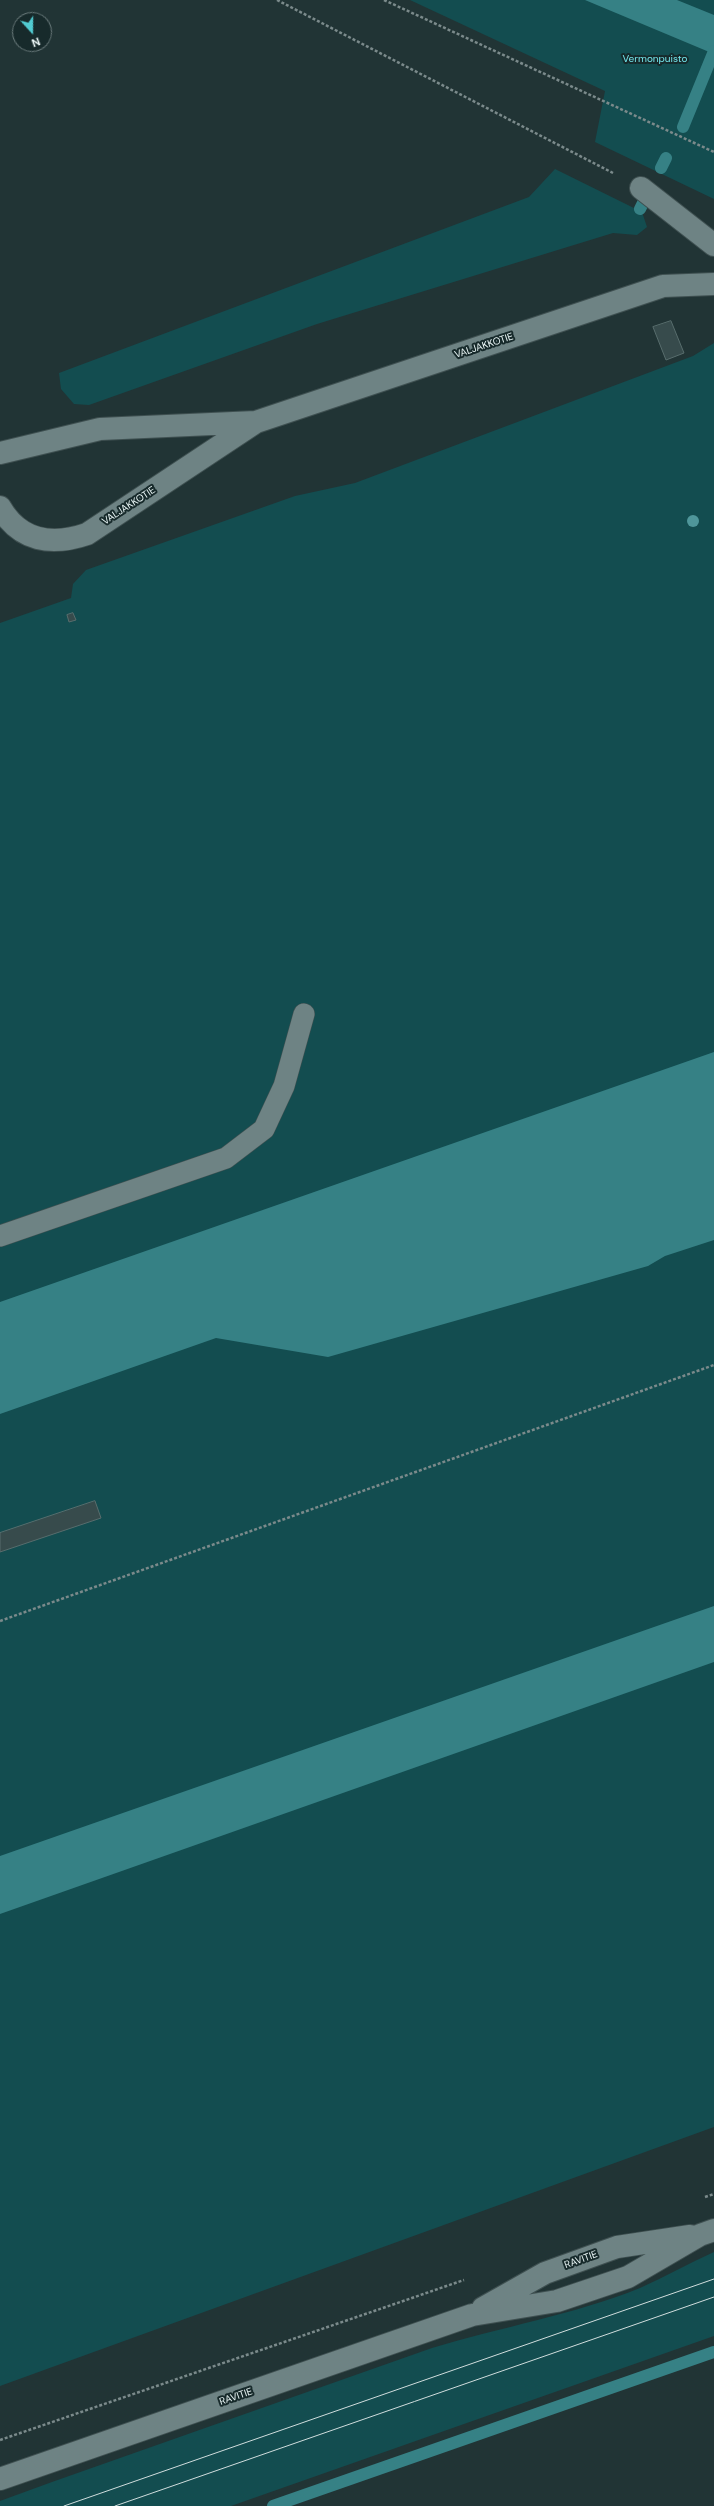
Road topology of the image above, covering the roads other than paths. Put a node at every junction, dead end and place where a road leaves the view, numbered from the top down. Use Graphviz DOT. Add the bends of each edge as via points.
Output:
graph roads {
  1 [pos="642,188"];
  2 [pos="714,245"];
  3 [pos="714,284"];
  4 [pos="256,422"];
  5 [pos="0,453"];
  6 [pos="0,507"];
  7 [pos="304,1014"];
  8 [pos="0,1236"];
  9 [pos="707,2233"];
  10 [pos="472,2315"];
  11 [pos="0,2479"];
  1 -- 2 [label="street"];
  3 -- 4 [label="street, VALJAKKOTIE" via="663,286"];
  4 -- 5 [label="street, VALJAKKOTIE" via="100,429"];
  4 -- 6 [label="street, VALJAKKOTIE" via="87,534 68,540 34,538 19,529"];
  7 -- 8 [label="lane" via="284,1086 264,1129 226,1158"];
  9 -- 10 [label="street, RAVITIE" via="628,2277 557,2301"];
  9 -- 10 [label="street, RAVITIE" via="617,2247 545,2273"];
  10 -- 11 [label="street, RAVITIE"];
}
